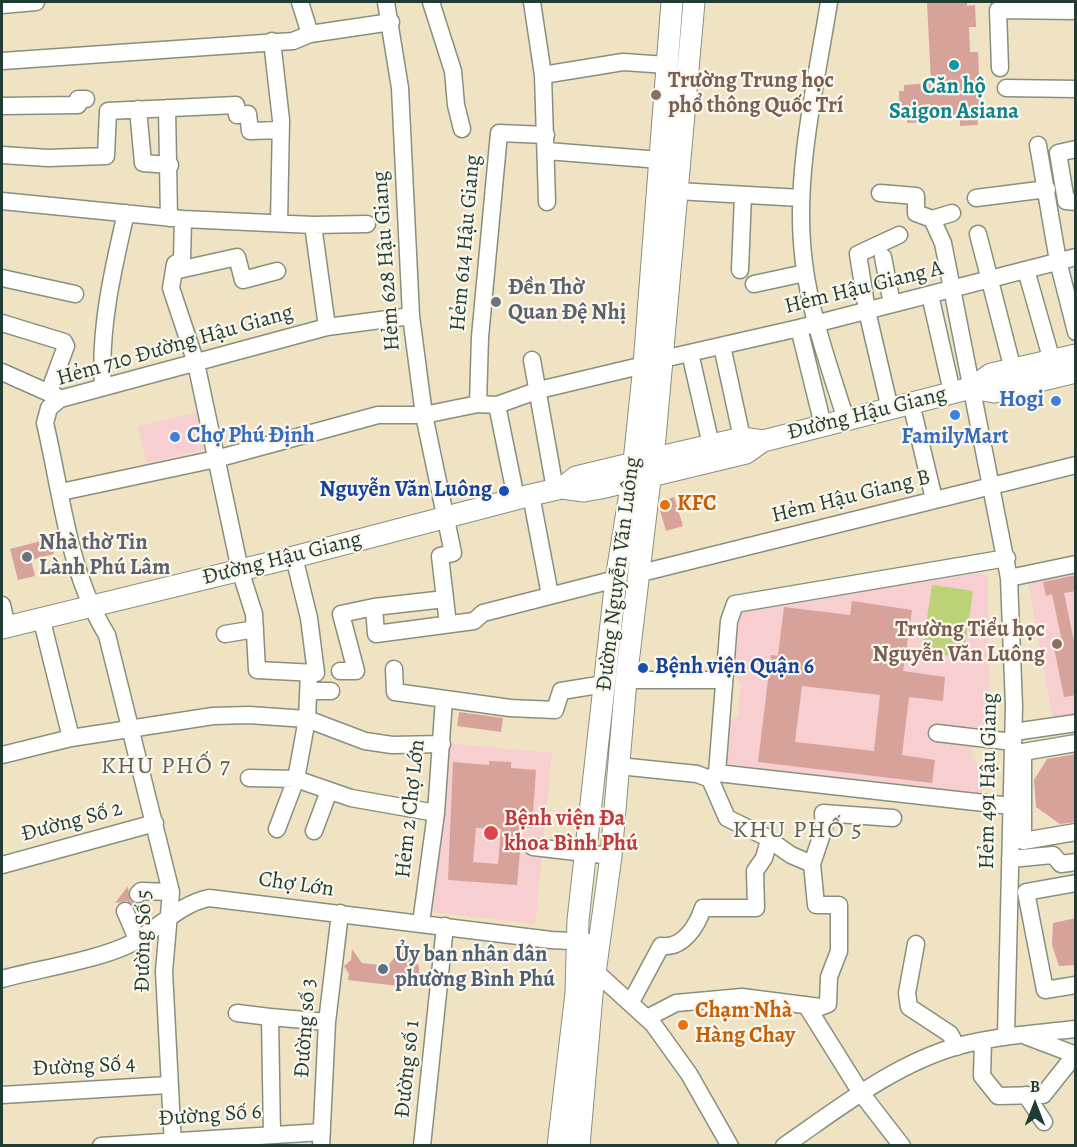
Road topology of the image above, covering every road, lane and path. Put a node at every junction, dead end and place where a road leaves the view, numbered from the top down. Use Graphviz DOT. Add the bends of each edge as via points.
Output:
graph roads {
  1 [pos="36,2"];
  2 [pos="300,2"];
  3 [pos="386,2"];
  4 [pos="431,2"];
  5 [pos="532,2"];
  6 [pos="672,2"];
  7 [pos="694,2"];
  8 [pos="829,2"];
  9 [pos="2,5"];
  10 [pos="1076,11"];
  11 [pos="391,22"];
  12 [pos="310,34"];
  13 [pos="272,41"];
  14 [pos="2,61"];
  15 [pos="667,65"];
  16 [pos="1000,68"];
  17 [pos="543,75"];
  18 [pos="1006,88"];
  19 [pos="1076,89"];
  20 [pos="86,99"];
  21 [pos="2,106"];
  22 [pos="168,108"];
  23 [pos="138,109"];
  24 [pos="462,129"];
  25 [pos="280,130"];
  26 [pos="546,143"];
  27 [pos="1038,145"];
  28 [pos="1076,149"];
  29 [pos="2,155"];
  30 [pos="660,160"];
  31 [pos="170,165"];
  32 [pos="1047,189"];
  33 [pos="677,191"];
  34 [pos="880,194"];
  35 [pos="743,195"];
  36 [pos="801,198"];
  37 [pos="976,198"];
  38 [pos="2,201"];
  39 [pos="547,202"];
  40 [pos="1076,202"];
  41 [pos="126,213"];
  42 [pos="952,213"];
  43 [pos="176,218"];
  44 [pos="932,219"];
  45 [pos="279,223"];
  46 [pos="367,224"];
  47 [pos="313,225"];
  48 [pos="978,234"];
  49 [pos="899,235"];
  50 [pos="883,257"];
  51 [pos="1076,257"];
  52 [pos="1058,261"];
  53 [pos="740,270"];
  54 [pos="1026,270"];
  55 [pos="174,271"];
  56 [pos="277,271"];
  57 [pos="805,273"];
  58 [pos="2,278"];
  59 [pos="989,279"];
  60 [pos="754,284"];
  61 [pos="951,289"];
  62 [pos="75,294"];
  63 [pos="930,294"];
  64 [pos="892,304"];
  65 [pos="867,311"];
  66 [pos="411,316"];
  67 [pos="2,323"];
  68 [pos="816,323"];
  69 [pos="327,327"];
  70 [pos="799,328"];
  71 [pos="1076,332"];
  72 [pos="722,345"];
  73 [pos="690,353"];
  74 [pos="1076,355"];
  75 [pos="531,360"];
  76 [pos="1052,361"];
  77 [pos="653,362"];
  78 [pos="196,363"];
  79 [pos="1013,370"];
  80 [pos="2,372"];
  81 [pos="1076,372"];
  82 [pos="103,387"];
  83 [pos="539,390"];
  84 [pos="962,390"];
  85 [pos="55,395"];
  86 [pos="910,403"];
  87 [pos="478,404"];
  88 [pos="497,405"];
  89 [pos="890,409"];
  90 [pos="424,415"];
  91 [pos="846,420"];
  92 [pos="824,425"];
  93 [pos="753,440"];
  94 [pos="711,445"];
  95 [pos="216,459"];
  96 [pos="1076,465"];
  97 [pos="642,469"];
  98 [pos="993,487"];
  99 [pos="558,488"];
  100 [pos="61,492"];
  101 [pos="523,496"];
  102 [pos="934,499"];
  103 [pos="444,516"];
  104 [pos="294,557"];
  105 [pos="1007,558"];
  106 [pos="1076,564"];
  107 [pos="240,570"];
  108 [pos="637,574"];
  109 [pos="1009,578"];
  110 [pos="616,579"];
  111 [pos="550,595"];
  112 [pos="445,599"];
  113 [pos="2,605"];
  114 [pos="89,606"];
  115 [pos="374,607"];
  116 [pos="41,617"];
  117 [pos="448,624"];
  118 [pos="4,627"];
  119 [pos="255,629"];
  120 [pos="225,634"];
  121 [pos="394,669"];
  122 [pos="340,672"];
  123 [pos="309,673"];
  124 [pos="626,680"];
  125 [pos="723,680"];
  126 [pos="605,684"];
  127 [pos="309,691"];
  128 [pos="331,691"];
  129 [pos="444,699"];
  130 [pos="307,719"];
  131 [pos="1076,723"];
  132 [pos="131,730"];
  133 [pos="938,733"];
  134 [pos="1013,737"];
  135 [pos="70,738"];
  136 [pos="1076,743"];
  137 [pos="442,744"];
  138 [pos="2,755"];
  139 [pos="619,766"];
  140 [pos="713,776"];
  141 [pos="249,778"];
  142 [pos="296,779"];
  143 [pos="329,791"];
  144 [pos="1011,806"];
  145 [pos="435,813"];
  146 [pos="892,818"];
  147 [pos="155,823"];
  148 [pos="277,829"];
  149 [pos="314,831"];
  150 [pos="1076,832"];
  151 [pos="769,840"];
  152 [pos="1076,843"];
  153 [pos="533,847"];
  154 [pos="586,855"];
  155 [pos="1053,855"];
  156 [pos="611,856"];
  157 [pos="1010,859"];
  158 [pos="1076,862"];
  159 [pos="812,864"];
  160 [pos="2,865"];
  161 [pos="1076,883"];
  162 [pos="171,892"];
  163 [pos="138,894"];
  164 [pos="125,911"];
  165 [pos="340,913"];
  166 [pos="168,918"];
  167 [pos="421,923"];
  168 [pos="445,926"];
  169 [pos="137,939"];
  170 [pos="577,942"];
  171 [pos="601,943"];
  172 [pos="916,944"];
  173 [pos="597,973"];
  174 [pos="2,979"];
  175 [pos="1076,985"];
  176 [pos="631,1002"];
  177 [pos="806,1005"];
  178 [pos="237,1013"];
  179 [pos="270,1017"];
  180 [pos="647,1018"];
  181 [pos="327,1022"];
  182 [pos="1076,1029"];
  183 [pos="1012,1035"];
  184 [pos="983,1041"];
  185 [pos="957,1047"];
  186 [pos="1075,1055"];
  187 [pos="168,1085"];
  188 [pos="861,1093"];
  189 [pos="2,1095"];
  190 [pos="1026,1095"];
  191 [pos="1044,1122"];
  192 [pos="272,1135"];
  193 [pos="321,1139"];
  194 [pos="173,1143"];
  195 [pos="101,1146"];
  196 [pos="422,1146"];
  197 [pos="558,1146"];
  198 [pos="579,1146"];
  199 [pos="730,1146"];
  200 [pos="784,1146"];
  201 [pos="902,1146"];
  1 -- 9 [label="street"];
  2 -- 12 [label="street"];
  3 -- 11 [label="street, Hẻm 628 Hậu Giang"];
  4 -- 24 [label="street" via="453,71"];
  5 -- 17 [label="street"];
  6 -- 15 [label="main road, Đường Nguyễn Văn Luông"];
  7 -- 33 [label="main road, Đường Nguyễn Văn Luông"];
  8 -- 36 [label="street"];
  10 -- 16 [label="street" via="998,10"];
  11 -- 12 [label="street"];
  11 -- 66 [label="street, Hẻm 628 Hậu Giang" via="400,88"];
  12 -- 13 [label="street" via="293,41"];
  13 -- 14 [label="street"];
  13 -- 25 [label="street"];
  15 -- 17 [label="street" via="623,62"];
  15 -- 30 [label="main road, Đường Nguyễn Văn Luông"];
  17 -- 26 [label="street"];
  18 -- 19 [label="street"];
  20 -- 21 [label="street" via="78,99 78,105"];
  22 -- 23 [label="street"];
  22 -- 25 [label="street" via="236,105 237,115 248,114 250,131"];
  22 -- 31 [label="street"];
  23 -- 29 [label="street" via="108,111 106,156"];
  23 -- 31 [label="street" via="143,163"];
  25 -- 45 [label="street"];
  26 -- 30 [label="street"];
  26 -- 39 [label="street"];
  26 -- 87 [label="street, Hẻm 614 Hậu Giang" via="499,133 480,337"];
  27 -- 32 [label="street"];
  28 -- 40 [label="street" via="1058,153 1066,201"];
  30 -- 77 [label="main road, Đường Nguyễn Văn Luông"];
  31 -- 43 [label="street"];
  32 -- 37 [label="street"];
  32 -- 52 [label="street"];
  33 -- 35 [label="street"];
  33 -- 77 [label="main road, Đường Nguyễn Văn Luông"];
  34 -- 44 [label="street" via="916,196 916,213"];
  35 -- 36 [label="street"];
  35 -- 53 [label="street"];
  36 -- 57 [label="street"];
  38 -- 41 [label="street"];
  41 -- 43 [label="street"];
  41 -- 82 [label="street" via="101,357"];
  42 -- 44 [label="street"];
  43 -- 45 [label="street"];
  43 -- 55 [label="street" via="182,260 175,264"];
  44 -- 61 [label="street" via="944,243"];
  45 -- 47 [label="street"];
  46 -- 47 [label="street"];
  47 -- 69 [label="street"];
  48 -- 59 [label="street"];
  49 -- 65 [label="street" via="858,254"];
  50 -- 64 [label="street"];
  51 -- 52 [label="street, Hẻm Hậu Giang A"];
  52 -- 54 [label="street, Hẻm Hậu Giang A"];
  52 -- 71 [label="street"];
  54 -- 59 [label="street, Hẻm Hậu Giang A"];
  54 -- 76 [label="street"];
  55 -- 56 [label="street" via="237,257 243,280"];
  55 -- 78 [label="street" via="171,288"];
  57 -- 60 [label="street"];
  57 -- 68 [label="street"];
  58 -- 62 [label="street"];
  59 -- 61 [label="street, Hẻm Hậu Giang A"];
  59 -- 79 [label="street"];
  61 -- 63 [label="street, Hẻm Hậu Giang A"];
  61 -- 84 [label="street"];
  63 -- 64 [label="street, Hẻm Hậu Giang A"];
  63 -- 84 [label="street"];
  64 -- 65 [label="street, Hẻm Hậu Giang A"];
  65 -- 68 [label="street, Hẻm Hậu Giang A"];
  65 -- 89 [label="street"];
  66 -- 69 [label="street, Hẻm 710 Đường Hậu Giang"];
  66 -- 90 [label="street, Hẻm 628 Hậu Giang"];
  67 -- 85 [label="street" via="64,342"];
  68 -- 70 [label="street, Hẻm Hậu Giang A"];
  68 -- 91 [label="street"];
  69 -- 78 [label="street, Hẻm 710 Đường Hậu Giang"];
  70 -- 72 [label="street, Hẻm Hậu Giang A"];
  70 -- 92 [label="street"];
  72 -- 73 [label="street, Hẻm Hậu Giang A"];
  72 -- 93 [label="street"];
  73 -- 77 [label="street, Hẻm Hậu Giang A"];
  73 -- 94 [label="street"];
  74 -- 76 [label="main road, Đường Hậu Giang"];
  75 -- 83 [label="street"];
  76 -- 79 [label="main road, Đường Hậu Giang"];
  77 -- 83 [label="street, Hẻm Hậu Giang A"];
  77 -- 97 [label="main road, Đường Nguyễn Văn Luông"];
  78 -- 82 [label="street, Hẻm 710 Đường Hậu Giang"];
  78 -- 95 [label="street"];
  79 -- 84 [label="main road, Đường Hậu Giang" via="991,374"];
  80 -- 85 [label="street"];
  81 -- 84 [label="main road, Đường Hậu Giang" via="994,392"];
  82 -- 85 [label="street, Hẻm 710 Đường Hậu Giang"];
  83 -- 88 [label="street, Hẻm Hậu Giang A"];
  83 -- 99 [label="street"];
  84 -- 86 [label="main road, Đường Hậu Giang"];
  84 -- 98 [label="street, Hẻm 491 Hậu Giang"];
  85 -- 100 [label="street, Hẻm 710 Đường Hậu Giang" via="45,423"];
  86 -- 89 [label="main road, Đường Hậu Giang"];
  86 -- 102 [label="street"];
  87 -- 88 [label="street"];
  87 -- 90 [label="street"];
  88 -- 101 [label="street"];
  89 -- 91 [label="main road, Đường Hậu Giang"];
  90 -- 95 [label="street" via="378,415"];
  90 -- 103 [label="street, Hẻm 628 Hậu Giang"];
  91 -- 92 [label="main road, Đường Hậu Giang"];
  92 -- 93 [label="main road, Đường Hậu Giang"];
  93 -- 94 [label="main road, Đường Hậu Giang"];
  93 -- 97 [label="main road, Đường Hậu Giang" via="746,453"];
  94 -- 97 [label="main road, Đường Hậu Giang"];
  95 -- 100 [label="street"];
  95 -- 107 [label="street"];
  96 -- 98 [label="street, Hẻm Hậu Giang B"];
  97 -- 99 [label="main road, Đường Hậu Giang" via="576,477"];
  97 -- 108 [label="main road, Đường Nguyễn Văn Luông"];
  97 -- 110 [label="main road, Đường Nguyễn Văn Luông"];
  98 -- 102 [label="street, Hẻm Hậu Giang B"];
  98 -- 105 [label="street, Hẻm 491 Hậu Giang"];
  99 -- 101 [label="main road, Đường Hậu Giang"];
  100 -- 114 [label="street, Hẻm 710 Đường Hậu Giang" via="74,559"];
  101 -- 103 [label="main road, Đường Hậu Giang"];
  101 -- 111 [label="street"];
  102 -- 108 [label="street, Hẻm Hậu Giang B"];
  103 -- 104 [label="main road, Đường Hậu Giang"];
  103 -- 112 [label="street, Hẻm 628 Hậu Giang" via="453,553 440,556"];
  104 -- 107 [label="main road, Đường Hậu Giang"];
  104 -- 123 [label="street" via="309,618 316,673"];
  105 -- 109 [label="street, Hẻm 491 Hậu Giang"];
  105 -- 125 [label="street" via="735,604 729,621"];
  106 -- 109 [label="street"];
  107 -- 114 [label="main road, Đường Hậu Giang"];
  107 -- 119 [label="street"];
  108 -- 124 [label="main road, Đường Nguyễn Văn Luông"];
  109 -- 134 [label="street, Hẻm 491 Hậu Giang"];
  110 -- 111 [label="street"];
  110 -- 126 [label="main road, Đường Nguyễn Văn Luông"];
  111 -- 117 [label="street" via="483,613 474,621"];
  112 -- 115 [label="street"];
  112 -- 117 [label="street"];
  113 -- 118 [label="street"];
  114 -- 116 [label="main road, Đường Hậu Giang"];
  114 -- 132 [label="street, Đường Số 5" via="107,635"];
  115 -- 117 [label="street" via="376,634"];
  115 -- 122 [label="street" via="341,614 356,671"];
  116 -- 118 [label="main road, Đường Hậu Giang"];
  116 -- 135 [label="street"];
  119 -- 120 [label="street"];
  119 -- 123 [label="street" via="257,670"];
  121 -- 129 [label="street" via="395,692"];
  123 -- 127 [label="street"];
  124 -- 125 [label="street"];
  124 -- 139 [label="main road, Đường Nguyễn Văn Luông"];
  125 -- 140 [label="street"];
  126 -- 129 [label="street" via="561,691 555,710"];
  126 -- 154 [label="main road, Đường Nguyễn Văn Luông"];
  127 -- 128 [label="street"];
  127 -- 130 [label="street"];
  129 -- 137 [label="street, Hẻm 2 Chợ Lớn"];
  130 -- 132 [label="street" via="213,716"];
  130 -- 137 [label="street" via="365,741"];
  130 -- 142 [label="street"];
  131 -- 134 [label="street"];
  132 -- 135 [label="street"];
  132 -- 147 [label="street, Đường Số 5"];
  133 -- 134 [label="street"];
  134 -- 144 [label="street, Hẻm 491 Hậu Giang"];
  135 -- 138 [label="street"];
  136 -- 150 [label="street" via="1023,752 1023,841"];
  137 -- 145 [label="street, Hẻm 2 Chợ Lớn"];
  139 -- 140 [label="street"];
  139 -- 156 [label="main road, Đường Nguyễn Văn Luông"];
  140 -- 144 [label="street"];
  140 -- 151 [label="street" via="728,818"];
  141 -- 142 [label="street"];
  142 -- 143 [label="street"];
  142 -- 148 [label="street"];
  143 -- 145 [label="street"];
  143 -- 149 [label="street"];
  144 -- 157 [label="street, Hẻm 491 Hậu Giang"];
  145 -- 167 [label="street, Hẻm 2 Chợ Lớn"];
  146 -- 159 [label="street" via="823,813 824,828"];
  147 -- 160 [label="street, Đường Số 2"];
  147 -- 162 [label="street, Đường Số 5"];
  151 -- 159 [label="street"];
  151 -- 176 [label="street" via="755,871 756,908 703,908 698,923 678,944 661,946"];
  152 -- 155 [label="street" via="1058,844"];
  153 -- 154 [label="street"];
  154 -- 156 [label="street"];
  154 -- 170 [label="main road, Đường Nguyễn Văn Luông"];
  155 -- 157 [label="street"];
  155 -- 158 [label="street" via="1061,864"];
  156 -- 171 [label="main road, Đường Nguyễn Văn Luông"];
  157 -- 183 [label="street, Hẻm 491 Hậu Giang"];
  159 -- 177 [label="street" via="816,905 839,904 839,951 829,976 828,1004"];
  161 -- 175 [label="street" via="1026,892 1045,990"];
  162 -- 163 [label="street"];
  162 -- 166 [label="street, Đường Số 5"];
  164 -- 169 [label="street"];
  165 -- 166 [label="street, Chợ Lớn" via="209,898"];
  165 -- 167 [label="street, Chợ Lớn"];
  165 -- 181 [label="street, Đường số 3"];
  166 -- 169 [label="street, Chợ Lớn"];
  166 -- 187 [label="street, Đường Số 5" via="164,971"];
  167 -- 168 [label="street, Chợ Lớn"];
  168 -- 170 [label="street, Chợ Lớn"];
  168 -- 196 [label="street, Đường số 1"];
  169 -- 174 [label="street, Chợ Lớn" via="118,949"];
  170 -- 171 [label="street, Chợ Lớn"];
  170 -- 197 [label="main road, Đường Nguyễn Văn Luông" via="576,993"];
  171 -- 173 [label="main road, Đường Nguyễn Văn Luông"];
  172 -- 185 [label="street" via="907,993 909,1007 950,1035"];
  173 -- 176 [label="street"];
  173 -- 198 [label="main road, Đường Nguyễn Văn Luông"];
  176 -- 180 [label="street"];
  177 -- 180 [label="street" via="742,998 676,1003"];
  177 -- 188 [label="street"];
  178 -- 179 [label="street"];
  179 -- 181 [label="street"];
  179 -- 192 [label="street"];
  180 -- 199 [label="street" via="689,1074"];
  181 -- 193 [label="street, Đường số 3"];
  182 -- 183 [label="street"];
  183 -- 184 [label="street"];
  183 -- 186 [label="street"];
  184 -- 185 [label="street"];
  184 -- 190 [label="street" via="982,1076 998,1096"];
  185 -- 188 [label="street" via="912,1063"];
  186 -- 190 [label="street" via="1043,1095"];
  187 -- 189 [label="street, Đường Số 4"];
  187 -- 194 [label="street, Đường Số 5"];
  188 -- 200 [label="street"];
  188 -- 201 [label="street"];
  190 -- 191 [label="street"];
  192 -- 193 [label="street, Đường Số 6"];
  192 -- 194 [label="street, Đường Số 6"];
  194 -- 195 [label="street, Đường Số 6"];
}
